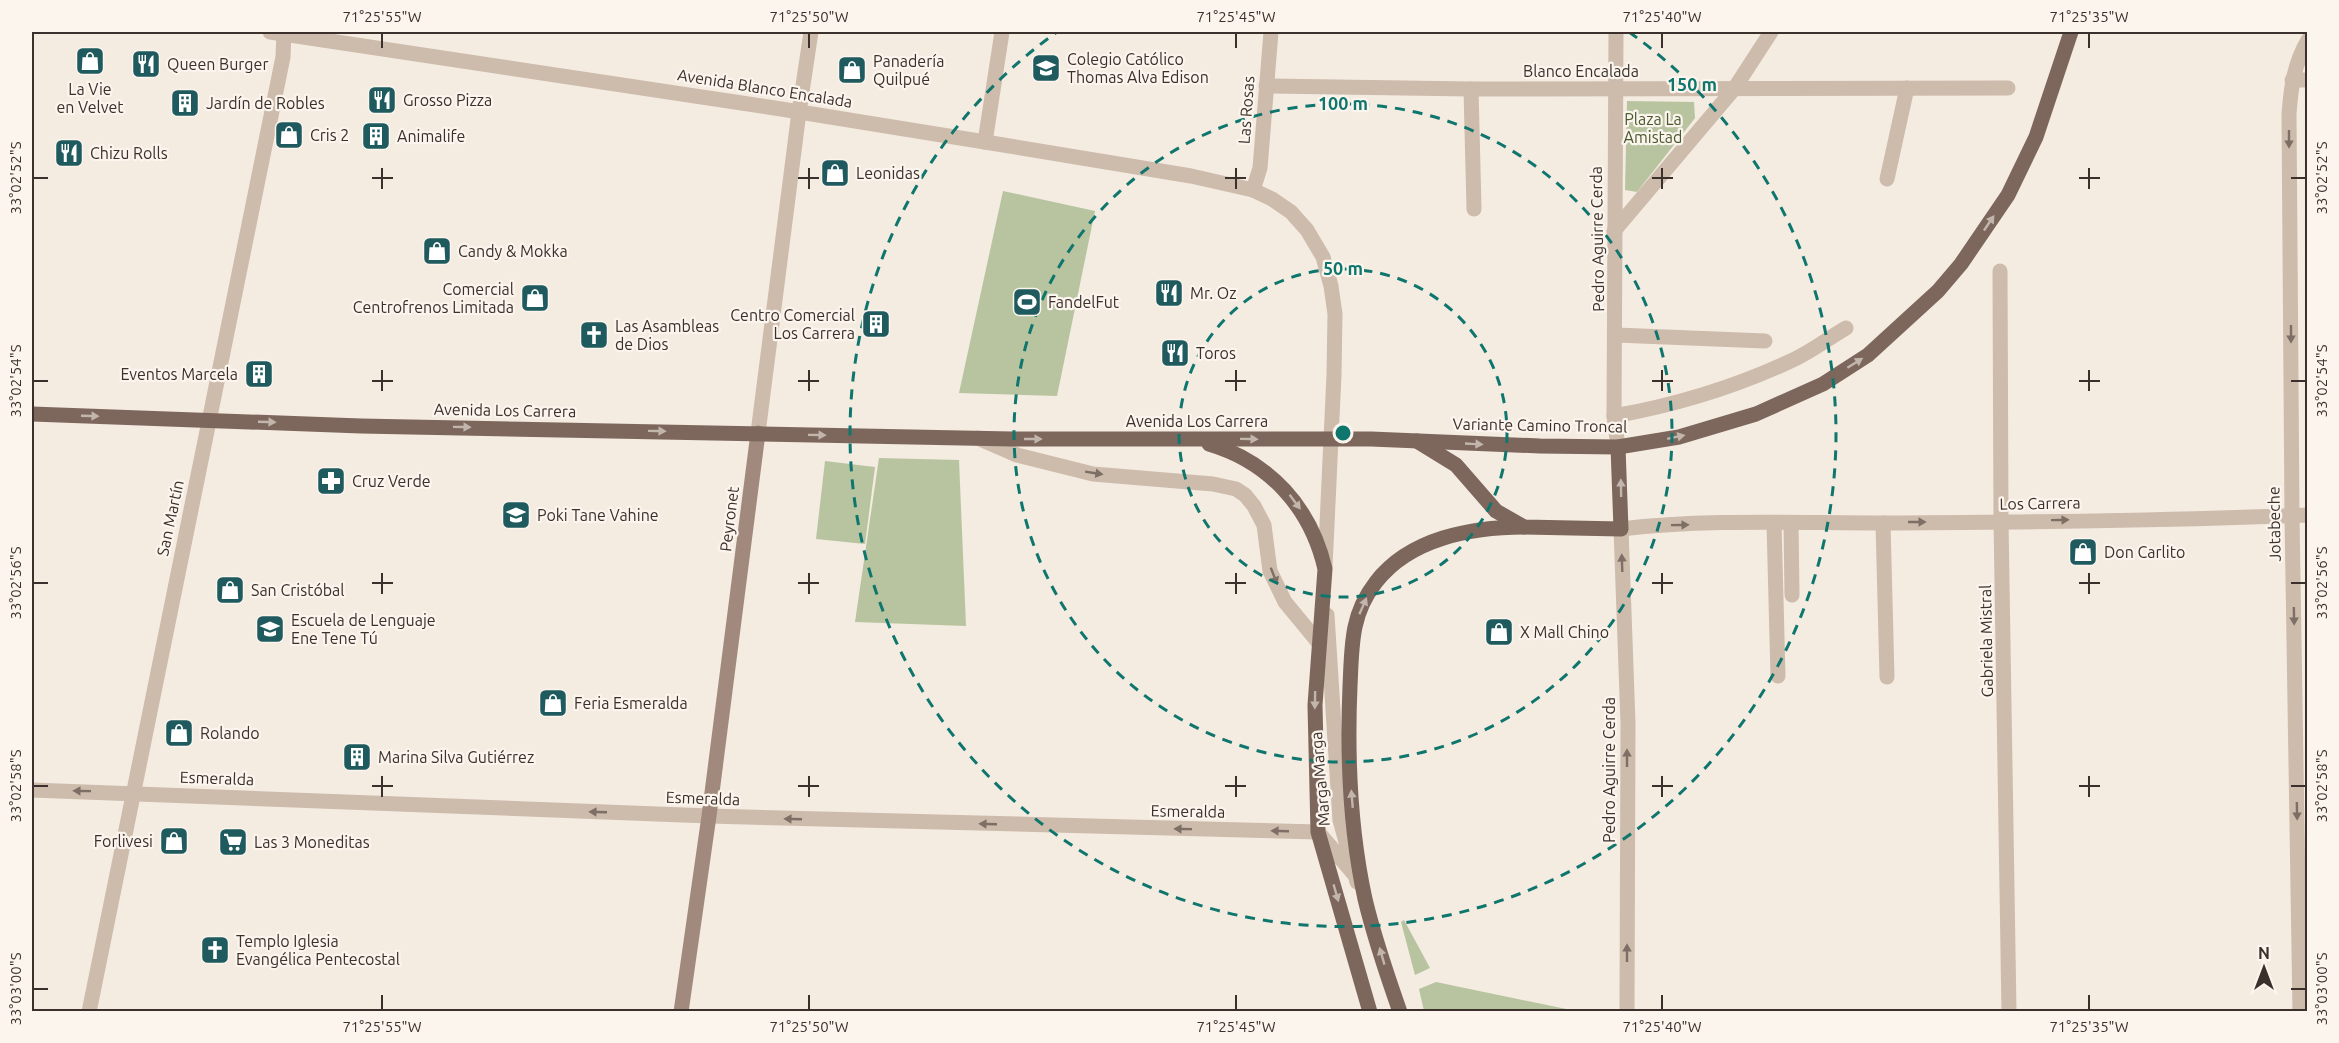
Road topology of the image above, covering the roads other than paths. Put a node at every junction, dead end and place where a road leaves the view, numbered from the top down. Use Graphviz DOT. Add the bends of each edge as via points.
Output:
graph roads {
  1 [pos="280,32"];
  2 [pos="811,32"];
  3 [pos="1002,32"];
  4 [pos="1271,32"];
  5 [pos="1616,32"];
  6 [pos="1772,32"];
  7 [pos="2071,32"];
  8 [pos="2307,40"];
  9 [pos="2300,80"];
  10 [pos="1266,86"];
  11 [pos="1907,88"];
  12 [pos="2008,88"];
  13 [pos="1471,89"];
  14 [pos="1614,89"];
  15 [pos="1734,89"];
  16 [pos="799,112"];
  17 [pos="985,142"];
  18 [pos="1887,178"];
  19 [pos="1253,190"];
  20 [pos="1474,209"];
  21 [pos="1614,231"];
  22 [pos="2000,271"];
  23 [pos="1846,328"];
  24 [pos="1616,335"];
  25 [pos="1765,341"];
  26 [pos="32,414"];
  27 [pos="1614,416"];
  28 [pos="208,420"];
  29 [pos="758,433"];
  30 [pos="978,438"];
  31 [pos="1173,439"];
  32 [pos="1416,441"];
  33 [pos="1618,447"];
  34 [pos="2307,515"];
  35 [pos="2292,516"];
  36 [pos="2001,522"];
  37 [pos="1774,523"];
  38 [pos="1791,523"];
  39 [pos="1882,523"];
  40 [pos="1524,527"];
  41 [pos="1621,529"];
  42 [pos="1325,569"];
  43 [pos="1792,595"];
  44 [pos="1318,642"];
  45 [pos="1778,676"];
  46 [pos="1887,677"];
  47 [pos="32,790"];
  48 [pos="132,792"];
  49 [pos="709,816"];
  50 [pos="1318,832"];
  51 [pos="1353,874"];
  52 [pos="1365,899"];
  53 [pos="89,1011"];
  54 [pos="681,1011"];
  55 [pos="1370,1011"];
  56 [pos="1400,1011"];
  57 [pos="1627,1011"];
  58 [pos="2009,1011"];
  59 [pos="2300,1011"];
  1 -- 16 [label="street, Avenida Blanco Encalada"];
  1 -- 28 [label="street, San Martín" via="283,57"];
  2 -- 16 [label="street, Peyronet"];
  3 -- 17 [label="street"];
  4 -- 10 [label="street, Las Rosas"];
  5 -- 14 [label="street, Pedro Aguirre Cerda"];
  6 -- 15 [label="street"];
  33 -- 7 [label="main road, Variante Camino Troncal, one-way" via="1679,437 1756,414 1823,384 1868,355 1920,308 1961,264 2008,195 2036,137"];
  8 -- 9 [label="street, Jotabeche" via="2298,56"];
  9 -- 35 [label="street, Jotabeche, one-way" via="2289,114"];
  10 -- 13 [label="street, Blanco Encalada"];
  10 -- 19 [label="street, Las Rosas" via="1260,168"];
  11 -- 12 [label="street, Blanco Encalada"];
  11 -- 15 [label="street, Blanco Encalada"];
  11 -- 18 [label="street"];
  13 -- 14 [label="street, Blanco Encalada"];
  13 -- 20 [label="street"];
  14 -- 15 [label="street, Blanco Encalada"];
  14 -- 21 [label="street, Pedro Aguirre Cerda"];
  15 -- 21 [label="street"];
  16 -- 17 [label="street, Avenida Blanco Encalada"];
  16 -- 29 [label="street, Peyronet"];
  17 -- 19 [label="street, Avenida Blanco Encalada"];
  19 -- 42 [label="street, Marga Marga" via="1272,199 1307,230 1323,257 1331,286 1335,314 1334,375"];
  21 -- 24 [label="street, Pedro Aguirre Cerda"];
  22 -- 36 [label="street, Gabriela Mistral"];
  23 -- 27 [label="street, Variante Camino Troncal" via="1797,358 1754,377 1654,409"];
  24 -- 25 [label="street"];
  24 -- 27 [label="street, Pedro Aguirre Cerda"];
  26 -- 28 [label="main road, Avenida Los Carrera, one-way"];
  27 -- 33 [label="street, Pedro Aguirre Cerda"];
  28 -- 29 [label="main road, Avenida Los Carrera, one-way"];
  28 -- 48 [label="street, San Martín"];
  29 -- 30 [label="main road, Avenida Los Carrera, one-way"];
  29 -- 49 [label="main road, Peyronet"];
  30 -- 31 [label="main road, Avenida Los Carrera, one-way"];
  30 -- 44 [label="street, Avenida Los Carrera, one-way" via="1017,455 1093,474 1236,489 1254,506 1264,525 1270,571 1285,602"];
  31 -- 32 [label="main road, Avenida Los Carrera, one-way"];
  31 -- 42 [label="main road, one-way" via="1223,448 1277,481 1313,531"];
  32 -- 33 [label="main road, Variante Camino Troncal, one-way"];
  32 -- 40 [label="main road" via="1456,465 1496,511"];
  41 -- 33 [label="main road, one-way"];
  34 -- 35 [label="street, Los Carrera"];
  36 -- 35 [label="street, Los Carrera, one-way"];
  35 -- 59 [label="street, Jotabeche, one-way"];
  39 -- 36 [label="street, Los Carrera, one-way"];
  36 -- 58 [label="street, Gabriela Mistral"];
  37 -- 38 [label="street, Los Carrera"];
  41 -- 37 [label="street, Los Carrera, one-way"];
  37 -- 45 [label="street"];
  38 -- 39 [label="street, Los Carrera"];
  38 -- 43 [label="street"];
  39 -- 46 [label="street"];
  40 -- 41 [label="main road"];
  52 -- 40 [label="main road, one-way" via="1355,835 1349,751 1351,669 1360,611 1386,571 1417,550 1481,529"];
  57 -- 41 [label="street, Pedro Aguirre Cerda, one-way" via="1628,723"];
  42 -- 44 [label="main road, Marga Marga"];
  42 -- 51 [label="street, Marga Marga" via="1340,819"];
  44 -- 50 [label="main road, Marga Marga, one-way"];
  48 -- 47 [label="street, Esmeralda, one-way"];
  49 -- 48 [label="street, Esmeralda, one-way"];
  48 -- 53 [label="street, San Martín"];
  50 -- 49 [label="street, Esmeralda, one-way"];
  49 -- 54 [label="main road, Peyronet"];
  50 -- 51 [label="street"];
  50 -- 55 [label="main road, Marga Marga, one-way"];
  51 -- 52 [label="street, Marga Marga"];
  56 -- 52 [label="main road, Marga Marga, one-way"];
}
